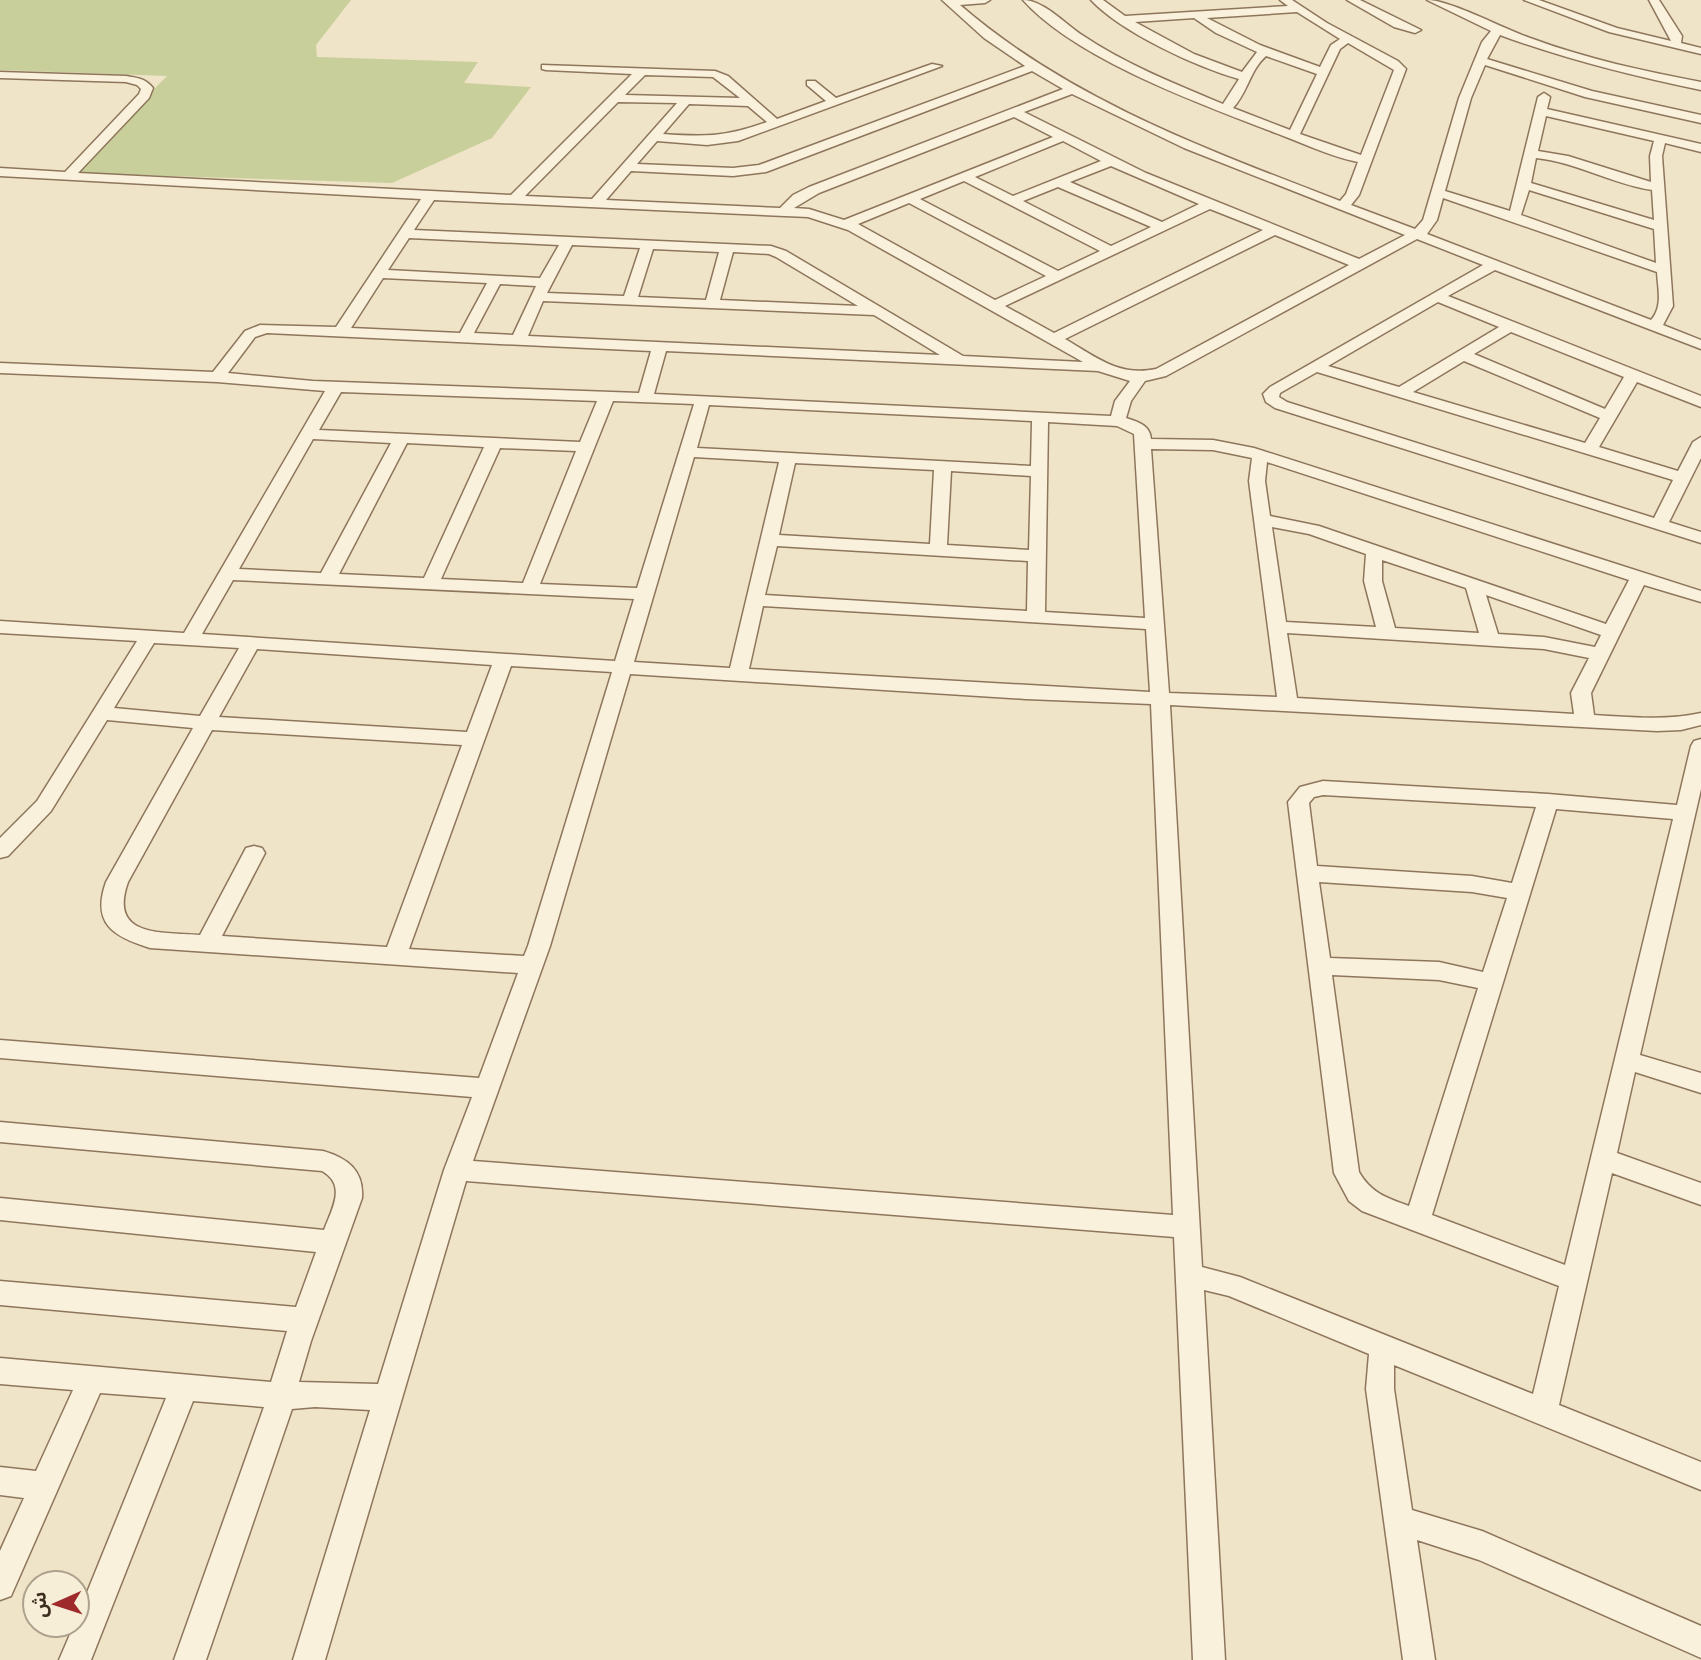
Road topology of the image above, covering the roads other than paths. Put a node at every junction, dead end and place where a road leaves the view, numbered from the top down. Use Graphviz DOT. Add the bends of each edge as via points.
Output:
graph roads {
  1 [pos="985,0"];
  2 [pos="1028,0"];
  3 [pos="1096,0"];
  4 [pos="1285,0"];
  5 [pos="1352,0"];
  6 [pos="1529,0"];
  7 [pos="1654,0"];
  8 [pos="948,1"];
  9 [pos="1430,2"];
  10 [pos="1578,4"];
  11 [pos="1298,9"];
  12 [pos="1195,14"];
  13 [pos="1420,18"];
  14 [pos="1575,18"];
  15 [pos="1125,19"];
  16 [pos="1498,31"];
  17 [pos="1348,38"];
  18 [pos="1673,45"];
  19 [pos="1266,51"];
  20 [pos="1701,51"];
  21 [pos="1482,61"];
  22 [pos="1035,66"];
  23 [pos="546,67"];
  24 [pos="937,67"];
  25 [pos="642,71"];
  26 [pos="1324,72"];
  27 [pos="0,75"];
  28 [pos="1247,77"];
  29 [pos="960,82"];
  30 [pos="811,83"];
  31 [pos="1552,83"];
  32 [pos="1701,86"];
  33 [pos="974,88"];
  34 [pos="1074,89"];
  35 [pos="615,98"];
  36 [pos="687,100"];
  37 [pos="750,102"];
  38 [pos="834,102"];
  39 [pos="1226,108"];
  40 [pos="1541,111"];
  41 [pos="1014,113"];
  42 [pos="1701,119"];
  43 [pos="775,123"];
  44 [pos="1292,135"];
  45 [pos="654,137"];
  46 [pos="1063,137"];
  47 [pos="1660,140"];
  48 [pos="1701,148"];
  49 [pos="1531,154"];
  50 [pos="1366,160"];
  51 [pos="1111,161"];
  52 [pos="628,167"];
  53 [pos="0,172"];
  54 [pos="68,176"];
  55 [pos="964,176"];
  56 [pos="1058,182"];
  57 [pos="1524,185"];
  58 [pos="1658,187"];
  59 [pos="1438,193"];
  60 [pos="430,196"];
  61 [pos="909,198"];
  62 [pos="515,199"];
  63 [pos="1012,201"];
  64 [pos="596,203"];
  65 [pos="1210,204"];
  66 [pos="1343,206"];
  67 [pos="785,210"];
  68 [pos="1513,217"];
  69 [pos="846,224"];
  70 [pos="1661,226"];
  71 [pos="1163,227"];
  72 [pos="1274,230"];
  73 [pos="406,234"];
  74 [pos="1417,235"];
  75 [pos="568,241"];
  76 [pos="648,244"];
  77 [pos="727,248"];
  78 [pos="1111,251"];
  79 [pos="1361,264"];
  80 [pos="1493,265"];
  81 [pos="1664,270"];
  82 [pos="379,274"];
  83 [pos="1057,276"];
  84 [pos="496,279"];
  85 [pos="545,282"];
  86 [pos="540,297"];
  87 [pos="1437,297"];
  88 [pos="629,302"];
  89 [pos="712,305"];
  90 [pos="992,307"];
  91 [pos="876,311"];
  92 [pos="1510,326"];
  93 [pos="1653,327"];
  94 [pos="341,331"];
  95 [pos="465,337"];
  96 [pos="519,339"];
  97 [pos="1052,340"];
  98 [pos="1701,345"];
  99 [pos="660,346"];
  100 [pos="1463,355"];
  101 [pos="959,360"];
  102 [pos="1102,367"];
  103 [pos="0,368"];
  104 [pos="1315,368"];
  105 [pos="1633,375"];
  106 [pos="216,377"];
  107 [pos="1140,377"];
  108 [pos="336,386"];
  109 [pos="1400,393"];
  110 [pos="607,396"];
  111 [pos="645,398"];
  112 [pos="703,400"];
  113 [pos="1701,402"];
  114 [pos="1609,416"];
  115 [pos="1040,418"];
  116 [pos="1117,421"];
  117 [pos="309,434"];
  118 [pos="401,439"];
  119 [pos="1701,442"];
  120 [pos="494,443"];
  121 [pos="1145,444"];
  122 [pos="585,447"];
  123 [pos="1588,450"];
  124 [pos="686,452"];
  125 [pos="1261,455"];
  126 [pos="788,458"];
  127 [pos="943,466"];
  128 [pos="1039,471"];
  129 [pos="1683,478"];
  130 [pos="1262,520"];
  131 [pos="1659,525"];
  132 [pos="1701,538"];
  133 [pos="769,540"];
  134 [pos="938,550"];
  135 [pos="1377,552"];
  136 [pos="1037,556"];
  137 [pos="228,574"];
  138 [pos="1639,577"];
  139 [pos="327,579"];
  140 [pos="430,584"];
  141 [pos="1474,585"];
  142 [pos="529,589"];
  143 [pos="643,594"];
  144 [pos="1701,597"];
  145 [pos="755,600"];
  146 [pos="1036,617"];
  147 [pos="1156,624"];
  148 [pos="0,627"];
  149 [pos="1278,627"];
  150 [pos="1611,632"];
  151 [pos="1387,634"];
  152 [pos="148,638"];
  153 [pos="190,640"];
  154 [pos="1490,640"];
  155 [pos="250,645"];
  156 [pos="1600,654"];
  157 [pos="502,661"];
  158 [pos="622,667"];
  159 [pos="738,675"];
  160 [pos="1160,698"];
  161 [pos="1288,704"];
  162 [pos="102,713"];
  163 [pos="1701,719"];
  164 [pos="1586,721"];
  165 [pos="206,723"];
  166 [pos="474,739"];
  167 [pos="1701,746"];
  168 [pos="1548,801"];
  169 [pos="1685,813"];
  170 [pos="0,851"];
  171 [pos="254,853"];
  172 [pos="1307,873"];
  173 [pos="1519,892"];
  174 [pos="206,945"];
  175 [pos="395,957"];
  176 [pos="532,965"];
  177 [pos="1320,966"];
  178 [pos="1490,982"];
  179 [pos="0,1049"];
  180 [pos="1626,1059"];
  181 [pos="1701,1083"];
  182 [pos="486,1088"];
  183 [pos="0,1132"];
  184 [pos="1603,1159"];
  185 [pos="457,1170"];
  186 [pos="1701,1194"];
  187 [pos="0,1209"];
  188 [pos="1417,1220"];
  189 [pos="1186,1227"];
  190 [pos="332,1242"];
  191 [pos="1188,1275"];
  192 [pos="1574,1280"];
  193 [pos="0,1293"];
  194 [pos="305,1320"];
  195 [pos="1385,1348"];
  196 [pos="0,1371"];
  197 [pos="92,1380"];
  198 [pos="184,1388"];
  199 [pos="285,1396"];
  200 [pos="387,1404"];
  201 [pos="1543,1411"];
  202 [pos="1701,1476"];
  203 [pos="0,1481"];
  204 [pos="44,1486"];
  205 [pos="1399,1520"];
  206 [pos="0,1585"];
  207 [pos="1701,1642"];
  208 [pos="75,1660"];
  209 [pos="190,1660"];
  210 [pos="309,1660"];
  211 [pos="1209,1660"];
  212 [pos="1419,1660"];
  1 -- 8 [label="street"];
  2 -- 39 [label="street" via="1107,53"];
  3 -- 15 [label="street"];
  4 -- 11 [label="street"];
  5 -- 13 [label="street" via="1414,33"];
  6 -- 14 [label="street"];
  7 -- 18 [label="street" via="1676,36"];
  8 -- 22 [label="street"];
  9 -- 16 [label="street"];
  10 -- 14 [label="street"];
  11 -- 12 [label="street"];
  11 -- 17 [label="street"];
  12 -- 15 [label="street"];
  12 -- 19 [label="street"];
  14 -- 18 [label="street"];
  15 -- 28 [label="street" via="1203,60"];
  16 -- 21 [label="street" via="1489,36"];
  16 -- 32 [label="street" via="1588,60"];
  17 -- 26 [label="street" via="1335,47"];
  17 -- 50 [label="street" via="1400,69"];
  18 -- 20 [label="street"];
  19 -- 26 [label="street"];
  19 -- 28 [label="street" via="1258,56"];
  21 -- 31 [label="street"];
  21 -- 59 [label="street" via="1465,98"];
  22 -- 33 [label="street"];
  22 -- 34 [label="street"];
  23 -- 25 [label="street"];
  24 -- 38 [label="street"];
  25 -- 35 [label="street"];
  25 -- 37 [label="street" via="715,75"];
  26 -- 44 [label="street"];
  27 -- 54 [label="street" via="127,79 147,88"];
  28 -- 39 [label="street"];
  29 -- 33 [label="street"];
  30 -- 38 [label="street"];
  31 -- 40 [label="street"];
  31 -- 42 [label="street"];
  33 -- 52 [label="street" via="756,170"];
  34 -- 41 [label="street"];
  34 -- 66 [label="street" via="1181,142"];
  35 -- 36 [label="street"];
  35 -- 62 [label="street"];
  36 -- 37 [label="street"];
  36 -- 45 [label="street"];
  37 -- 43 [label="street"];
  38 -- 43 [label="street"];
  39 -- 44 [label="street"];
  40 -- 47 [label="street"];
  40 -- 49 [label="street"];
  41 -- 46 [label="street"];
  41 -- 67 [label="street" via="814,190"];
  43 -- 45 [label="street" via="719,140"];
  44 -- 50 [label="street"];
  45 -- 52 [label="street"];
  46 -- 51 [label="street"];
  46 -- 55 [label="street"];
  47 -- 48 [label="street"];
  47 -- 58 [label="street" via="1656,150"];
  49 -- 57 [label="street"];
  49 -- 58 [label="street" via="1563,158"];
  50 -- 66 [label="street"];
  51 -- 56 [label="street"];
  51 -- 65 [label="street"];
  52 -- 64 [label="street"];
  53 -- 54 [label="street"];
  54 -- 60 [label="street"];
  55 -- 61 [label="street"];
  55 -- 63 [label="street"];
  56 -- 63 [label="street"];
  56 -- 71 [label="street"];
  57 -- 68 [label="street"];
  57 -- 70 [label="street"];
  58 -- 70 [label="street"];
  59 -- 68 [label="street"];
  59 -- 74 [label="street" via="1430,220"];
  60 -- 62 [label="street"];
  60 -- 73 [label="street"];
  61 -- 69 [label="street"];
  61 -- 83 [label="street"];
  62 -- 64 [label="street"];
  63 -- 78 [label="street"];
  64 -- 67 [label="street"];
  65 -- 71 [label="street"];
  65 -- 72 [label="street"];
  66 -- 74 [label="street"];
  67 -- 69 [label="street"];
  68 -- 81 [label="street"];
  69 -- 90 [label="street"];
  70 -- 81 [label="street"];
  71 -- 78 [label="street"];
  72 -- 79 [label="street"];
  72 -- 97 [label="street"];
  73 -- 75 [label="street"];
  73 -- 82 [label="street"];
  74 -- 79 [label="street"];
  74 -- 80 [label="street"];
  75 -- 76 [label="street"];
  75 -- 85 [label="street"];
  76 -- 77 [label="street"];
  76 -- 88 [label="street"];
  77 -- 89 [label="street"];
  77 -- 91 [label="street" via="781,254"];
  78 -- 83 [label="street"];
  79 -- 107 [label="street" via="1161,373"];
  80 -- 87 [label="street"];
  80 -- 93 [label="street"];
  81 -- 93 [label="street" via="1666,306"];
  82 -- 84 [label="street"];
  82 -- 94 [label="street"];
  83 -- 90 [label="street"];
  84 -- 85 [label="street"];
  84 -- 95 [label="street"];
  85 -- 86 [label="street"];
  86 -- 88 [label="street"];
  86 -- 96 [label="street"];
  87 -- 92 [label="street"];
  87 -- 104 [label="street"];
  88 -- 89 [label="street"];
  89 -- 91 [label="street"];
  90 -- 97 [label="street"];
  91 -- 101 [label="street"];
  92 -- 100 [label="street"];
  92 -- 105 [label="street"];
  93 -- 98 [label="street"];
  94 -- 95 [label="street"];
  94 -- 106 [label="street" via="260,329 243,342"];
  95 -- 96 [label="street"];
  96 -- 99 [label="street"];
  97 -- 102 [label="street"];
  99 -- 101 [label="street"];
  99 -- 111 [label="street"];
  100 -- 109 [label="street"];
  100 -- 114 [label="street"];
  101 -- 102 [label="street"];
  102 -- 107 [label="street"];
  103 -- 106 [label="street"];
  104 -- 109 [label="street"];
  104 -- 131 [label="street" via="1275,390 1272,399"];
  105 -- 113 [label="street"];
  105 -- 114 [label="street"];
  106 -- 108 [label="street"];
  107 -- 116 [label="street" via="1123,401"];
  108 -- 110 [label="street"];
  108 -- 117 [label="street"];
  109 -- 123 [label="street"];
  110 -- 111 [label="street"];
  110 -- 122 [label="street"];
  111 -- 112 [label="street"];
  112 -- 115 [label="street"];
  112 -- 124 [label="street"];
  114 -- 123 [label="street"];
  115 -- 116 [label="street"];
  115 -- 128 [label="street"];
  116 -- 121 [label="street" via="1140,429"];
  117 -- 118 [label="street"];
  117 -- 137 [label="street"];
  118 -- 120 [label="street"];
  118 -- 139 [label="street"];
  119 -- 129 [label="street"];
  120 -- 122 [label="street"];
  120 -- 140 [label="street"];
  121 -- 125 [label="street" via="1224,447"];
  121 -- 147 [label="street"];
  122 -- 142 [label="street"];
  123 -- 129 [label="street"];
  124 -- 126 [label="street"];
  124 -- 143 [label="street"];
  125 -- 130 [label="street" via="1257,474"];
  125 -- 138 [label="street"];
  126 -- 127 [label="street"];
  126 -- 133 [label="street"];
  127 -- 128 [label="street"];
  127 -- 134 [label="street"];
  128 -- 136 [label="street"];
  129 -- 131 [label="street"];
  130 -- 135 [label="street" via="1301,527"];
  130 -- 149 [label="street"];
  131 -- 132 [label="street"];
  133 -- 134 [label="street"];
  133 -- 145 [label="street"];
  134 -- 136 [label="street"];
  135 -- 141 [label="street"];
  135 -- 151 [label="street" via="1372,568"];
  136 -- 146 [label="street"];
  137 -- 139 [label="street"];
  137 -- 153 [label="street"];
  138 -- 144 [label="street"];
  138 -- 150 [label="street"];
  139 -- 140 [label="street"];
  140 -- 142 [label="street"];
  141 -- 150 [label="street"];
  141 -- 154 [label="street"];
  142 -- 143 [label="street"];
  143 -- 158 [label="street"];
  145 -- 146 [label="street"];
  145 -- 159 [label="street"];
  146 -- 147 [label="street"];
  147 -- 160 [label="street"];
  148 -- 152 [label="street"];
  149 -- 151 [label="street"];
  149 -- 161 [label="street"];
  150 -- 156 [label="street"];
  151 -- 154 [label="street"];
  152 -- 153 [label="street"];
  152 -- 162 [label="street"];
  153 -- 155 [label="street"];
  154 -- 156 [label="street" via="1558,644"];
  155 -- 157 [label="street"];
  155 -- 165 [label="street"];
  156 -- 164 [label="street" via="1581,693"];
  157 -- 158 [label="street"];
  157 -- 166 [label="street"];
  158 -- 159 [label="street"];
  158 -- 176 [label="street"];
  159 -- 160 [label="street"];
  160 -- 161 [label="street"];
  160 -- 189 [label="street"];
  161 -- 164 [label="street"];
  162 -- 165 [label="street"];
  162 -- 170 [label="street" via="44,806"];
  163 -- 164 [label="street" via="1669,725"];
  165 -- 166 [label="street"];
  165 -- 174 [label="street" via="122,872 111,902 120,927 138,937"];
  166 -- 175 [label="street"];
  167 -- 169 [label="street"];
  168 -- 169 [label="street"];
  168 -- 172 [label="street" via="1312,790 1303,794 1298,806"];
  168 -- 173 [label="street"];
  169 -- 180 [label="street"];
  171 -- 174 [label="street"];
  172 -- 173 [label="street" via="1472,884"];
  172 -- 177 [label="street"];
  173 -- 178 [label="street"];
  174 -- 175 [label="street"];
  175 -- 176 [label="street"];
  176 -- 182 [label="street"];
  177 -- 178 [label="street" via="1439,971"];
  177 -- 188 [label="street" via="1349,1180 1371,1203"];
  178 -- 188 [label="street"];
  179 -- 182 [label="street"];
  180 -- 181 [label="street"];
  180 -- 184 [label="street"];
  182 -- 185 [label="street"];
  183 -- 190 [label="street" via="332,1164 345,1174 350,1189"];
  184 -- 186 [label="street"];
  184 -- 192 [label="street"];
  185 -- 189 [label="street"];
  185 -- 200 [label="street"];
  187 -- 190 [label="street"];
  188 -- 192 [label="street"];
  189 -- 191 [label="street"];
  190 -- 194 [label="street"];
  191 -- 195 [label="street" via="1231,1285"];
  191 -- 211 [label="street"];
  192 -- 201 [label="street"];
  193 -- 194 [label="street"];
  194 -- 199 [label="street"];
  195 -- 201 [label="street"];
  195 -- 205 [label="street" via="1380,1389"];
  196 -- 197 [label="street"];
  197 -- 198 [label="street"];
  197 -- 204 [label="street"];
  198 -- 199 [label="street"];
  198 -- 208 [label="street"];
  199 -- 200 [label="street" via="321,1405"];
  199 -- 209 [label="street"];
  200 -- 210 [label="street"];
  201 -- 202 [label="street"];
  203 -- 204 [label="street"];
  204 -- 206 [label="street"];
  205 -- 207 [label="street" via="1482,1546"];
  205 -- 212 [label="street"];
}
